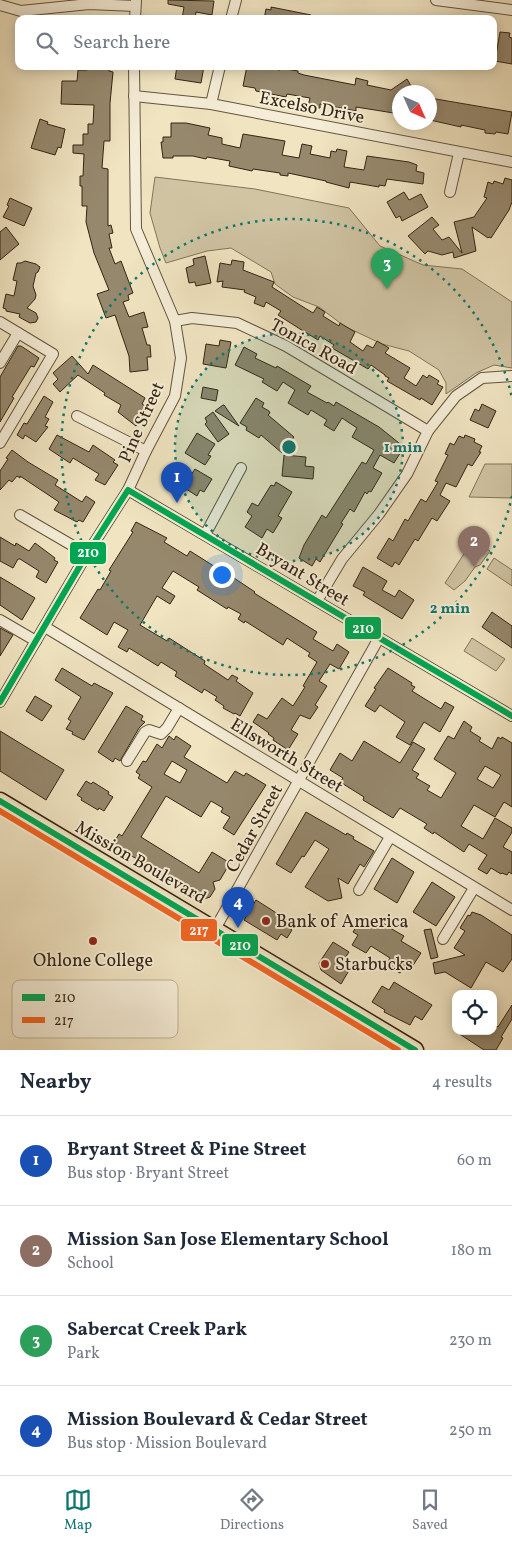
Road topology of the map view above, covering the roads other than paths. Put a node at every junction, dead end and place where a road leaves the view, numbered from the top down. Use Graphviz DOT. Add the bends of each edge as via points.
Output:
graph roads {
  1 [pos="236,0"];
  2 [pos="436,0"];
  3 [pos="136,3"];
  4 [pos="495,4"];
  5 [pos="0,5"];
  6 [pos="512,10"];
  7 [pos="232,15"];
  8 [pos="134,70"];
  9 [pos="219,70"];
  10 [pos="134,96"];
  11 [pos="212,104"];
  12 [pos="459,153"];
  13 [pos="512,162"];
  14 [pos="450,192"];
  15 [pos="175,321"];
  16 [pos="0,322"];
  17 [pos="18,333"];
  18 [pos="0,363"];
  19 [pos="512,376"];
  20 [pos="77,416"];
  21 [pos="428,431"];
  22 [pos="0,444"];
  23 [pos="146,451"];
  24 [pos="241,468"];
  25 [pos="128,490"];
  26 [pos="20,515"];
  27 [pos="205,535"];
  28 [pos="87,554"];
  29 [pos="317,601"];
  30 [pos="0,620"];
  31 [pos="45,628"];
  32 [pos="380,638"];
  33 [pos="36,641"];
  34 [pos="0,702"];
  35 [pos="179,708"];
  36 [pos="512,716"];
  37 [pos="127,761"];
  38 [pos="299,781"];
  39 [pos="0,801"];
  40 [pos="390,837"];
  41 [pos="474,888"];
  42 [pos="359,890"];
  43 [pos="512,910"];
  44 [pos="215,929"];
  45 [pos="443,938"];
  46 [pos="415,1050"];
  1 -- 7 [label="street"];
  2 -- 4 [label="street"];
  3 -- 5 [label="street" via="21,10"];
  4 -- 6 [label="street"];
  8 -- 10 [label="street, Pine Street"];
  9 -- 11 [label="street"];
  10 -- 11 [label="street, Excelso Drive"];
  10 -- 15 [label="street, Pine Street" via="136,229"];
  11 -- 12 [label="street, Excelso Drive"];
  12 -- 13 [label="street, Excelso Drive"];
  12 -- 14 [label="street"];
  15 -- 21 [label="street, Tonica Road" via="192,318 237,323 286,346"];
  15 -- 23 [label="street, Pine Street" via="181,358 175,396"];
  16 -- 17 [label="street"];
  17 -- 18 [label="street"];
  17 -- 22 [label="street" via="53,354"];
  19 -- 21 [label="street" via="482,378 456,396"];
  20 -- 23 [label="street"];
  21 -- 29 [label="street" via="407,474 342,559"];
  23 -- 25 [label="street, Pine Street"];
  24 -- 27 [label="street"];
  25 -- 27 [label="street, Bryant Street"];
  25 -- 28 [label="street, Pine Street"];
  26 -- 28 [label="street"];
  27 -- 29 [label="street, Bryant Street"];
  28 -- 31 [label="street, Pine Street"];
  29 -- 32 [label="street, Bryant Street"];
  30 -- 33 [label="street"];
  31 -- 33 [label="street, Pine Street"];
  31 -- 35 [label="street, Ellsworth Street"];
  32 -- 36 [label="street, Bryant Street"];
  32 -- 38 [label="street, Cedar Street"];
  33 -- 34 [label="street, Pine Street"];
  35 -- 37 [label="street" via="161,734 145,732"];
  35 -- 38 [label="street, Ellsworth Street"];
  38 -- 40 [label="street, Ellsworth Street"];
  38 -- 44 [label="street, Cedar Street"];
  39 -- 44 [label="main road, Mission Boulevard"];
  40 -- 41 [label="street, Ellsworth Street"];
  40 -- 42 [label="street"];
  41 -- 43 [label="street, Ellsworth Street"];
  41 -- 45 [label="street"];
  44 -- 46 [label="main road, Mission Boulevard"];
}
